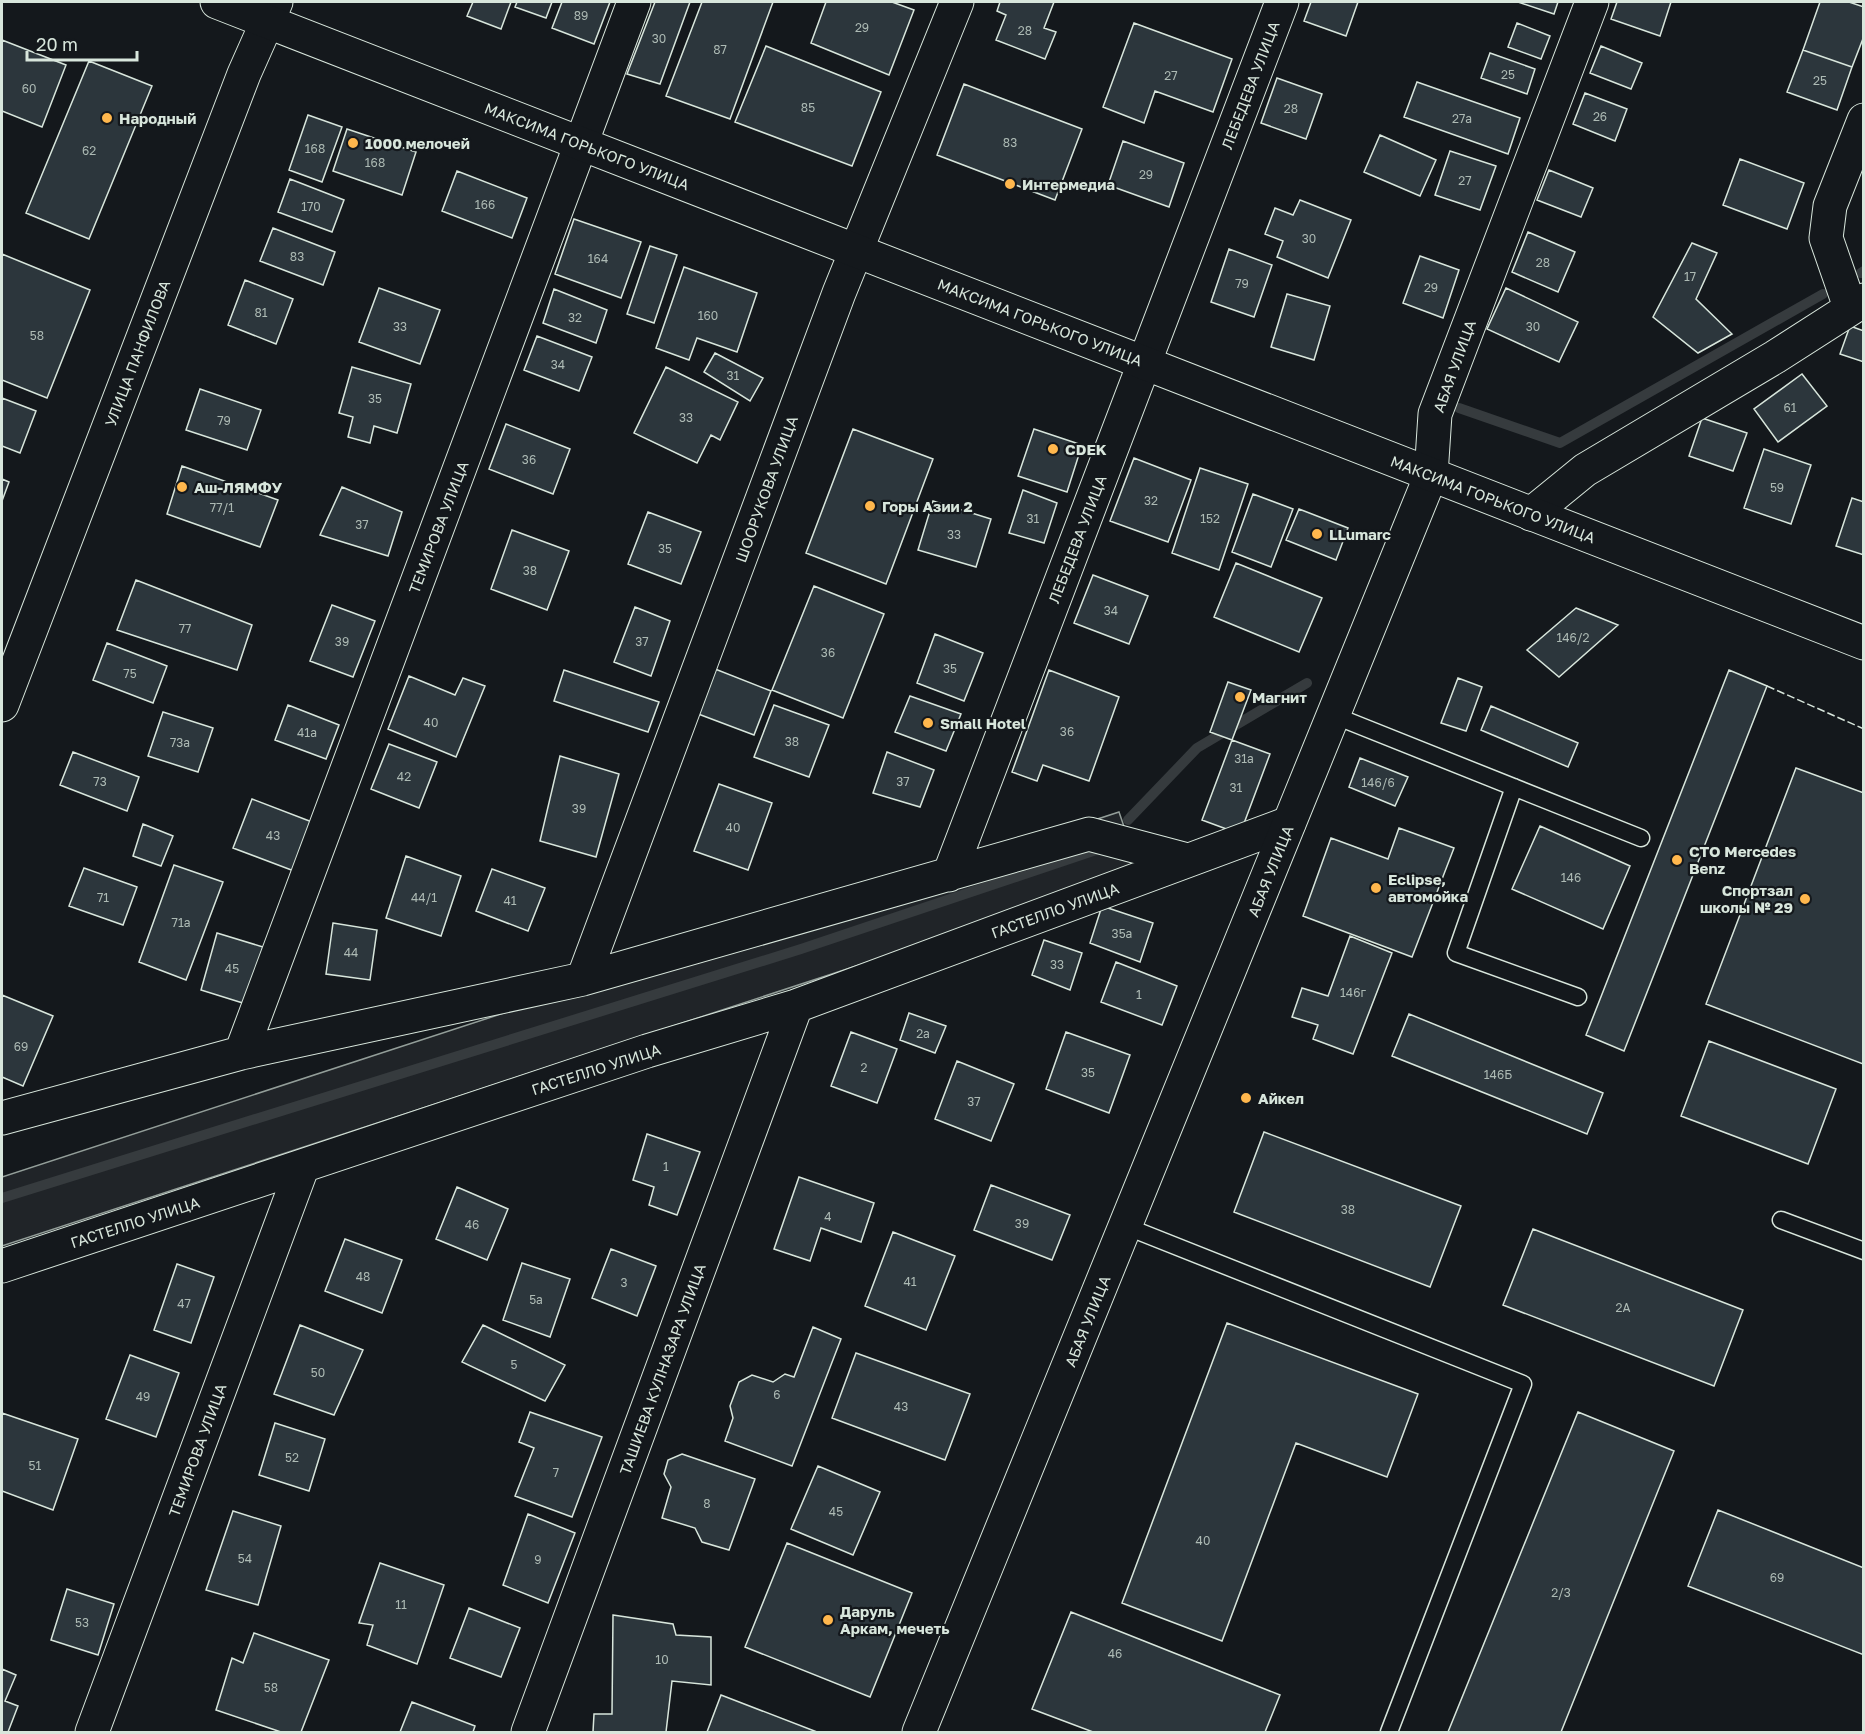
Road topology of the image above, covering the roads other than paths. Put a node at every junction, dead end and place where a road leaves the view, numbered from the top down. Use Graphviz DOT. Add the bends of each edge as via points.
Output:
graph roads {
  1 [pos="217,2"];
  2 [pos="634,2"];
  3 [pos="957,2"];
  4 [pos="1282,2"];
  5 [pos="1592,2"];
  6 [pos="272,12"];
  7 [pos="1863,120"];
  8 [pos="581,143"];
  9 [pos="856,250"];
  10 [pos="1857,304"];
  11 [pos="1144,363"];
  12 [pos="1431,475"];
  13 [pos="1531,514"];
  14 [pos="1863,643"];
  15 [pos="2,705"];
  16 [pos="1333,715"];
  17 [pos="1514,787"];
  18 [pos="1289,823"];
  19 [pos="1641,838"];
  20 [pos="1187,860"];
  21 [pos="949,875"];
  22 [pos="583,979"];
  23 [pos="1578,997"];
  24 [pos="796,1006"];
  25 [pos="241,1053"];
  26 [pos="2,1118"];
  27 [pos="302,1168"];
  28 [pos="1781,1220"];
  29 [pos="1125,1226"];
  30 [pos="1863,1251"];
  31 [pos="2,1266"];
  32 [pos="92,1732"];
  33 [pos="528,1732"];
  34 [pos="919,1732"];
  35 [pos="1389,1732"];
  1 -- 6 [label="street, МАКСИМА ГОРЬКОГО УЛИЦА"];
  2 -- 8 [label="street, ТЕМИРОВА УЛИЦА"];
  3 -- 9 [label="street, ШООРУКОВА УЛИЦА"];
  4 -- 11 [label="street, ЛЕБЕДЕВА УЛИЦА"];
  5 -- 12 [label="street, АБАЯ УЛИЦА" via="1435,414"];
  6 -- 8 [label="street, МАКСИМА ГОРЬКОГО УЛИЦА"];
  6 -- 15 [label="street, УЛИЦА ПАНФИЛОВА" via="240,85"];
  7 -- 10 [label="street" via="1830,206 1826,238"];
  8 -- 9 [label="street, МАКСИМА ГОРЬКОГО УЛИЦА"];
  8 -- 25 [label="street, ТЕМИРОВА УЛИЦА"];
  9 -- 11 [label="street, МАКСИМА ГОРЬКОГО УЛИЦА"];
  9 -- 22 [label="street, ШООРУКОВА УЛИЦА"];
  10 -- 13 [label="street" via="1585,470"];
  11 -- 12 [label="street, МАКСИМА ГОРЬКОГО УЛИЦА"];
  11 -- 21 [label="street, ЛЕБЕДЕВА УЛИЦА"];
  12 -- 13 [label="street, МАКСИМА ГОРЬКОГО УЛИЦА"];
  12 -- 16 [label="street, АБАЯ УЛИЦА"];
  13 -- 14 [label="street, МАКСИМА ГОРЬКОГО УЛИЦА"];
  16 -- 17 [label="lane"];
  16 -- 18 [label="street, АБАЯ УЛИЦА"];
  17 -- 19 [label="lane"];
  17 -- 23 [label="lane" via="1456,953"];
  18 -- 20 [label="street, ГАСТЕЛЛО УЛИЦА"];
  18 -- 29 [label="street, АБАЯ УЛИЦА"];
  20 -- 21 [label="street" via="1089,834"];
  20 -- 24 [label="street, ГАСТЕЛЛО УЛИЦА"];
  21 -- 22 [label="street"];
  22 -- 25 [label="street"];
  24 -- 27 [label="street, ГАСТЕЛЛО УЛИЦА" via="646,1051"];
  24 -- 33 [label="street, ТАШИЕВА КУЛНАЗАРА УЛИЦА"];
  25 -- 26 [label="street"];
  27 -- 31 [label="street, ГАСТЕЛЛО УЛИЦА"];
  27 -- 32 [label="street, ТЕМИРОВА УЛИЦА"];
  28 -- 30 [label="lane"];
  29 -- 34 [label="street, АБАЯ УЛИЦА"];
  29 -- 35 [label="lane" via="1523,1384"];
}
